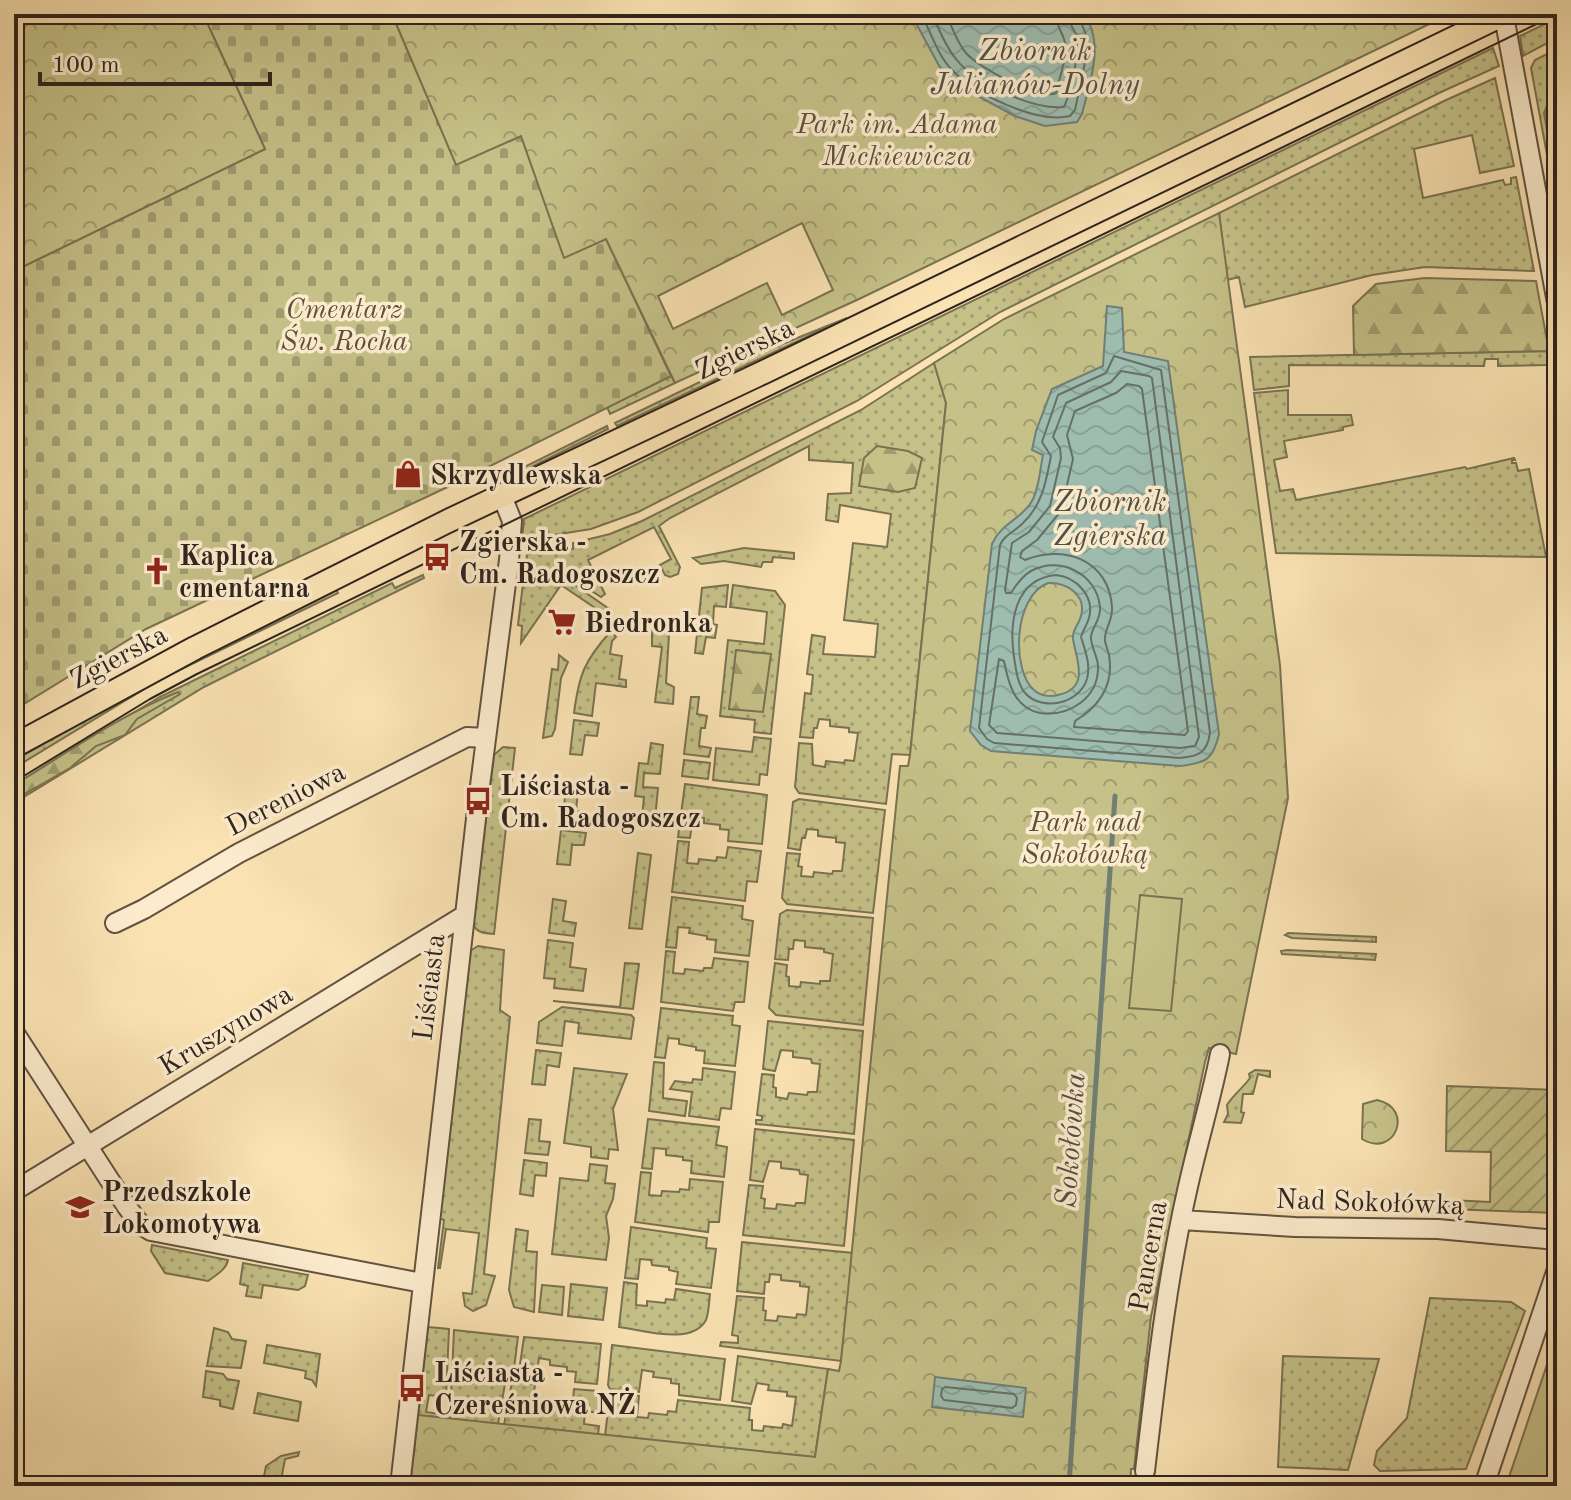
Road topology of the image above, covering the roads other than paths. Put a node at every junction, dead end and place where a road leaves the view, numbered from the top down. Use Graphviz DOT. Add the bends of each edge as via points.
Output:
graph roads {
  1 [pos="1502,15"];
  2 [pos="1557,303"];
  3 [pos="502,496"];
  4 [pos="486,738"];
  5 [pos="14,746"];
  6 [pos="465,915"];
  7 [pos="115,923"];
  8 [pos="17,1045"];
  9 [pos="1220,1054"];
  10 [pos="87,1146"];
  11 [pos="14,1191"];
  12 [pos="1181,1220"];
  13 [pos="1557,1240"];
  14 [pos="1557,1269"];
  15 [pos="422,1283"];
  16 [pos="1145,1471"];
  17 [pos="400,1486"];
  18 [pos="1484,1486"];
  1 -- 2 [label="street"];
  1 -- 3 [label="main road, Zgierska"];
  3 -- 4 [label="street, Liściasta" via="512,526"];
  3 -- 5 [label="main road, Zgierska" via="195,648"];
  4 -- 6 [label="street, Liściasta"];
  4 -- 7 [label="street, Dereniowa" via="467,737"];
  6 -- 10 [label="street, Kruszynowa"];
  6 -- 15 [label="street, Liściasta"];
  8 -- 10 [label="street"];
  9 -- 12 [label="street, Pancerna"];
  10 -- 11 [label="street, Kruszynowa"];
  10 -- 15 [label="street" via="127,1207 151,1231"];
  12 -- 13 [label="street, Nad Sokołówką" via="1438,1229"];
  12 -- 16 [label="street, Pancerna"];
  14 -- 18 [label="street"];
  15 -- 17 [label="street, Liściasta"];
}
